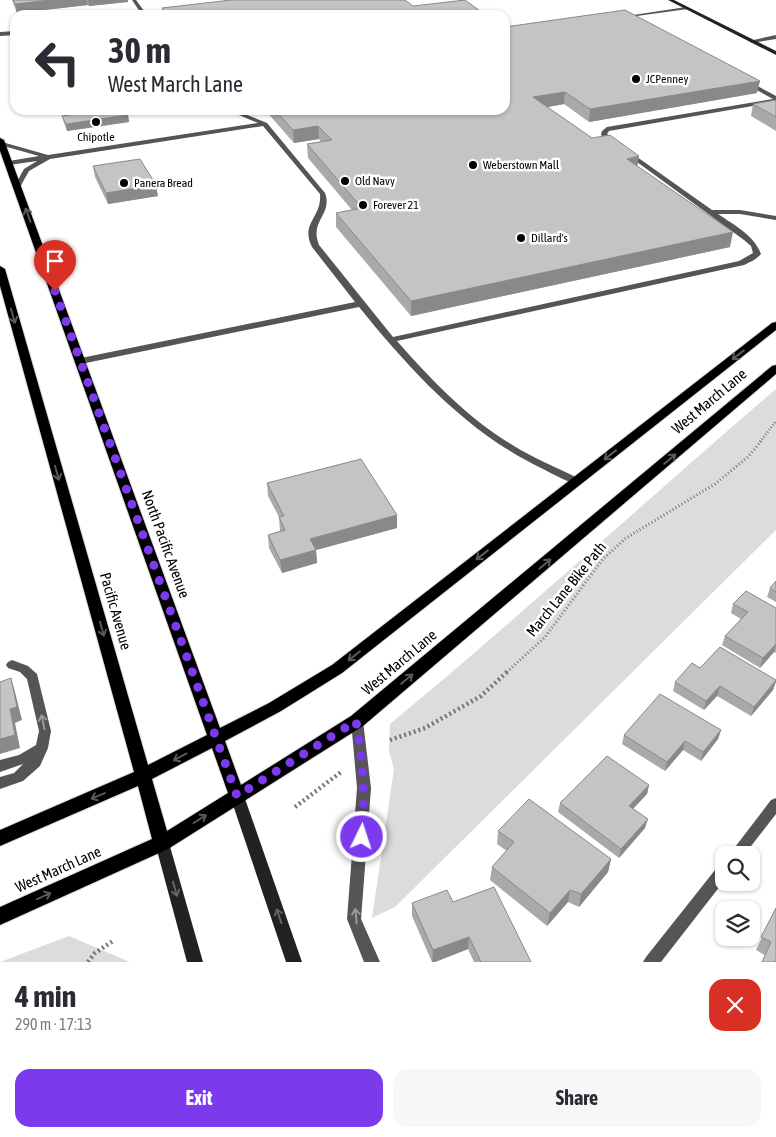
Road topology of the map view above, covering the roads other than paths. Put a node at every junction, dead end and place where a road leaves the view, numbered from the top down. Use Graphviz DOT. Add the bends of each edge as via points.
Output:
graph roads {
  1 [pos="461,0"];
  2 [pos="670,0"];
  3 [pos="686,8"];
  4 [pos="476,10"];
  5 [pos="627,16"];
  6 [pos="617,18"];
  7 [pos="635,21"];
  8 [pos="776,36"];
  9 [pos="752,41"];
  10 [pos="776,53"];
  11 [pos="739,78"];
  12 [pos="776,99"];
  13 [pos="242,115"];
  14 [pos="265,124"];
  15 [pos="1,142"];
  16 [pos="48,157"];
  17 [pos="5,162"];
  18 [pos="17,187"];
  19 [pos="711,212"];
  20 [pos="776,218"];
  21 [pos="0,270"];
  22 [pos="360,304"];
  23 [pos="776,324"];
  24 [pos="392,340"];
  25 [pos="81,360"];
  26 [pos="776,368"];
  27 [pos="576,481"];
  28 [pos="12,664"];
  29 [pos="356,721"];
  30 [pos="217,737"];
  31 [pos="42,748"];
  32 [pos="0,766"];
  33 [pos="143,776"];
  34 [pos="0,783"];
  35 [pos="237,796"];
  36 [pos="776,804"];
  37 [pos="0,838"];
  38 [pos="162,842"];
  39 [pos="743,846"];
  40 [pos="715,882"];
  41 [pos="0,916"];
  42 [pos="195,962"];
  43 [pos="294,962"];
  44 [pos="372,962"];
  45 [pos="652,962"];
  1 -- 4 [label="street"];
  2 -- 3 [label="street"];
  3 -- 5 [label="street"];
  3 -- 9 [label="street"];
  5 -- 6 [label="street"];
  5 -- 7 [label="street"];
  8 -- 9 [label="street"];
  9 -- 10 [label="street"];
  11 -- 12 [label="street"];
  12 -- 19 [label="street" via="604,132 610,140"];
  13 -- 14 [label="street"];
  14 -- 16 [label="street"];
  14 -- 22 [label="street" via="323,194 323,210 311,227 310,237"];
  15 -- 16 [label="street"];
  15 -- 17 [label="main road, North Pacific Avenue"];
  16 -- 17 [label="street"];
  16 -- 18 [label="street" via="26,170"];
  17 -- 18 [label="main road, North Pacific Avenue"];
  25 -- 18 [label="main road, North Pacific Avenue, one-way"];
  19 -- 20 [label="street" via="740,212"];
  19 -- 24 [label="street" via="748,238 757,254 742,263"];
  21 -- 33 [label="main road, Pacific Avenue, one-way"];
  22 -- 24 [label="street"];
  22 -- 25 [label="street"];
  23 -- 27 [label="main road, West March Lane, one-way"];
  24 -- 27 [label="street" via="452,404 503,444"];
  25 -- 30 [label="main road, North Pacific Avenue"];
  29 -- 26 [label="main road, West March Lane, one-way"];
  27 -- 30 [label="main road, West March Lane, one-way" via="337,669"];
  31 -- 28 [label="street, one-way" via="44,731 33,677"];
  29 -- 35 [label="main road, West March Lane"];
  44 -- 29 [label="street, one-way" via="354,919 364,788"];
  30 -- 33 [label="main road, West March Lane, one-way"];
  30 -- 35 [label="main road, North Pacific Avenue"];
  31 -- 32 [label="street" via="23,759"];
  31 -- 34 [label="street" via="35,762 18,777"];
  33 -- 37 [label="main road, West March Lane, one-way"];
  33 -- 38 [label="main road, Pacific Avenue"];
  38 -- 35 [label="main road, West March Lane, one-way"];
  43 -- 35 [label="street, North Pacific Avenue, one-way"];
  36 -- 39 [label="street"];
  41 -- 38 [label="main road, West March Lane, one-way"];
  38 -- 42 [label="street, Pacific Avenue, one-way"];
  40 -- 45 [label="street"];
}
